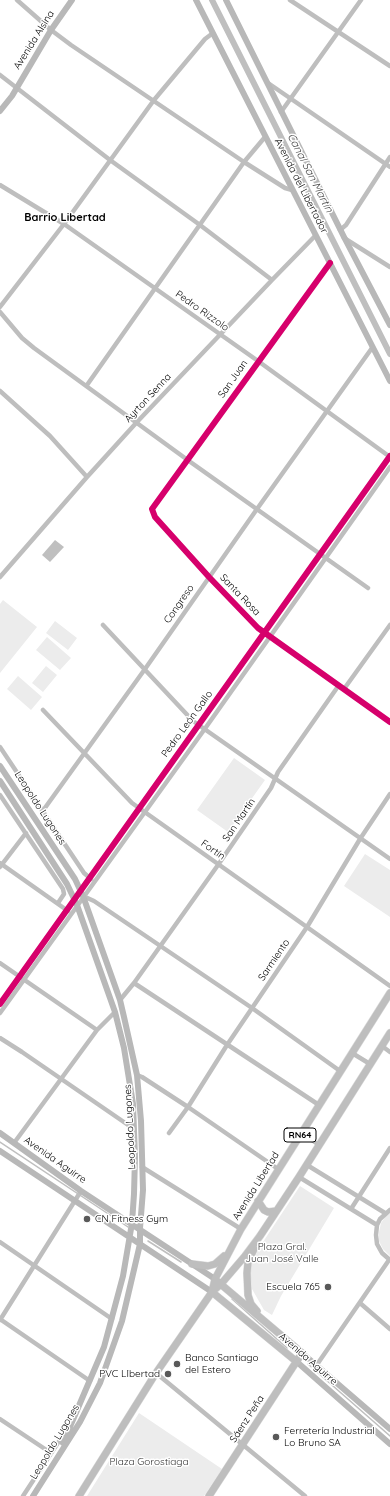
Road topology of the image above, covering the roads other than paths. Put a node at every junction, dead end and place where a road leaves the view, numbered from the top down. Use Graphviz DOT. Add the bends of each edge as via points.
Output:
graph roads {
  1 [pos="17,0"];
  2 [pos="72,0"];
  3 [pos="196,0"];
  4 [pos="226,0"];
  5 [pos="290,0"];
  6 [pos="361,0"];
  7 [pos="51,30"];
  8 [pos="338,31"];
  9 [pos="213,33"];
  10 [pos="390,66"];
  11 [pos="0,75"];
  12 [pos="267,82"];
  13 [pos="16,88"];
  14 [pos="290,99"];
  15 [pos="154,100"];
  16 [pos="0,110"];
  17 [pos="281,112"];
  18 [pos="265,137"];
  19 [pos="390,157"];
  20 [pos="110,160"];
  21 [pos="244,162"];
  22 [pos="385,164"];
  23 [pos="390,167"];
  24 [pos="0,185"];
  25 [pos="292,190"];
  26 [pos="64,224"];
  27 [pos="200,225"];
  28 [pos="340,230"];
  29 [pos="316,236"];
  30 [pos="344,237"];
  31 [pos="330,263"];
  32 [pos="390,267"];
  33 [pos="272,280"];
  34 [pos="156,290"];
  35 [pos="0,307"];
  36 [pos="0,312"];
  37 [pos="390,324"];
  38 [pos="220,335"];
  39 [pos="372,348"];
  40 [pos="258,362"];
  41 [pos="390,381"];
  42 [pos="87,385"];
  43 [pos="0,391"];
  44 [pos="327,412"];
  45 [pos="137,422"];
  46 [pos="390,457"];
  47 [pos="189,461"];
  48 [pos="390,467"];
  49 [pos="87,477"];
  50 [pos="153,506"];
  51 [pos="257,509"];
  52 [pos="320,553"];
  53 [pos="326,557"];
  54 [pos="0,577"];
  55 [pos="209,577"];
  56 [pos="368,588"];
  57 [pos="103,625"];
  58 [pos="390,625"];
  59 [pos="264,633"];
  60 [pos="270,637"];
  61 [pos="145,669"];
  62 [pos="339,685"];
  63 [pos="344,689"];
  64 [pos="43,710"];
  65 [pos="390,722"];
  66 [pos="199,726"];
  67 [pos="204,730"];
  68 [pos="0,747"];
  69 [pos="84,754"];
  70 [pos="0,766"];
  71 [pos="275,778"];
  72 [pos="0,781"];
  73 [pos="390,794"];
  74 [pos="0,795"];
  75 [pos="139,808"];
  76 [pos="42,812"];
  77 [pos="144,812"];
  78 [pos="26,833"];
  79 [pos="360,839"];
  80 [pos="390,859"];
  81 [pos="1,864"];
  82 [pos="218,865"];
  83 [pos="89,878"];
  84 [pos="94,881"];
  85 [pos="82,893"];
  86 [pos="76,902"];
  87 [pos="58,903"];
  88 [pos="67,910"];
  89 [pos="71,913"];
  90 [pos="307,927"];
  91 [pos="160,946"];
  92 [pos="0,963"];
  93 [pos="22,978"];
  94 [pos="134,983"];
  95 [pos="390,986"];
  96 [pos="390,992"];
  97 [pos="120,1000"];
  98 [pos="0,1004"];
  99 [pos="252,1008"];
  100 [pos="115,1012"];
  101 [pos="0,1013"];
  102 [pos="98,1030"];
  103 [pos="390,1033"];
  104 [pos="0,1038"];
  105 [pos="227,1045"];
  106 [pos="382,1046"];
  107 [pos="390,1052"];
  108 [pos="352,1053"];
  109 [pos="370,1064"];
  110 [pos="340,1071"];
  111 [pos="137,1075"];
  112 [pos="62,1079"];
  113 [pos="319,1105"];
  114 [pos="188,1107"];
  115 [pos="134,1128"];
  116 [pos="0,1133"];
  117 [pos="169,1133"];
  118 [pos="302,1133"];
  119 [pos="14,1143"];
  120 [pos="320,1145"];
  121 [pos="390,1148"];
  122 [pos="0,1152"];
  123 [pos="307,1165"];
  124 [pos="142,1167"];
  125 [pos="278,1169"];
  126 [pos="299,1177"];
  127 [pos="80,1192"];
  128 [pos="359,1197"];
  129 [pos="75,1199"];
  130 [pos="258,1201"];
  131 [pos="351,1209"];
  132 [pos="390,1210"];
  133 [pos="276,1211"];
  134 [pos="385,1214"];
  135 [pos="132,1223"];
  136 [pos="377,1225"];
  137 [pos="140,1228"];
  138 [pos="241,1229"];
  139 [pos="260,1236"];
  140 [pos="130,1237"];
  141 [pos="0,1242"];
  142 [pos="140,1244"];
  143 [pos="230,1250"];
  144 [pos="390,1260"];
  145 [pos="192,1264"];
  146 [pos="34,1265"];
  147 [pos="214,1279"];
  148 [pos="221,1284"];
  149 [pos="212,1292"];
  150 [pos="360,1303"];
  151 [pos="112,1319"];
  152 [pos="0,1320"];
  153 [pos="265,1322"];
  154 [pos="390,1329"];
  155 [pos="302,1353"];
  156 [pos="297,1362"];
  157 [pos="316,1366"];
  158 [pos="156,1373"];
  159 [pos="90,1381"];
  160 [pos="74,1418"];
  161 [pos="0,1419"];
  162 [pos="390,1429"];
  163 [pos="243,1444"];
  164 [pos="390,1444"];
  165 [pos="51,1453"];
  166 [pos="46,1476"];
  167 [pos="23,1496"];
  168 [pos="33,1496"];
  169 [pos="79,1496"];
  170 [pos="209,1496"];
  171 [pos="305,1496"];
  1 -- 7 [label="street"];
  2 -- 7 [label="main road, Avenida Alsina"];
  3 -- 9 [label="main road, Avenida del Libertador"];
  4 -- 12 [label="main road, Avenida del Libertador"];
  5 -- 8 [label="street"];
  6 -- 8 [label="street"];
  7 -- 13 [label="main road, Avenida Alsina"];
  7 -- 15 [label="street"];
  8 -- 10 [label="street"];
  8 -- 14 [label="street"];
  9 -- 15 [label="street" via="205,39"];
  9 -- 18 [label="main road, Avenida del Libertador"];
  11 -- 13 [label="street"];
  12 -- 14 [label="street"];
  12 -- 17 [label="main road, Avenida del Libertador"];
  13 -- 16 [label="main road, Avenida Alsina"];
  13 -- 20 [label="street"];
  14 -- 17 [label="street"];
  14 -- 22 [label="street"];
  15 -- 20 [label="street"];
  15 -- 21 [label="street"];
  17 -- 28 [label="main road, Avenida del Libertador"];
  18 -- 21 [label="street"];
  18 -- 25 [label="main road, Avenida del Libertador"];
  19 -- 22 [label="street"];
  20 -- 26 [label="street"];
  20 -- 27 [label="street"];
  21 -- 25 [label="street"];
  21 -- 27 [label="street"];
  22 -- 23 [label="street"];
  22 -- 28 [label="street" via="346,225"];
  24 -- 26 [label="street, Pedro Rizzolo"];
  25 -- 29 [label="main road, Avenida del Libertador"];
  26 -- 34 [label="street, Pedro Rizzolo"];
  26 -- 35 [label="street"];
  27 -- 33 [label="street"];
  27 -- 34 [label="street"];
  28 -- 30 [label="main road, Avenida del Libertador"];
  29 -- 31 [label="main road, Avenida del Libertador"];
  29 -- 33 [label="street, Ayrton Senna"];
  30 -- 32 [label="street"];
  30 -- 37 [label="main road, Avenida del Libertador"];
  31 -- 39 [label="main road, Avenida del Libertador"];
  31 -- 40 [label="street, San Juan"];
  33 -- 38 [label="street, Ayrton Senna"];
  34 -- 38 [label="street, Pedro Rizzolo"];
  34 -- 42 [label="street"];
  36 -- 42 [label="street" via="22,338"];
  38 -- 40 [label="street, Pedro Rizzolo"];
  38 -- 45 [label="street, Ayrton Senna"];
  39 -- 41 [label="main road, Avenida del Libertador"];
  39 -- 44 [label="street, Congreso"];
  40 -- 44 [label="street, Pedro Rizzolo"];
  40 -- 47 [label="street, San Juan"];
  42 -- 45 [label="street"];
  43 -- 49 [label="street" via="50,436"];
  44 -- 46 [label="street, Pedro Rizzolo"];
  44 -- 51 [label="street, Congreso"];
  45 -- 47 [label="street"];
  45 -- 49 [label="street, Ayrton Senna"];
  46 -- 52 [label="street, Pedro León Gallo"];
  47 -- 50 [label="street, San Juan"];
  47 -- 51 [label="street"];
  48 -- 53 [label="street, Pedro León Gallo"];
  49 -- 54 [label="street, Ayrton Senna"];
  50 -- 55 [label="street, Santa Rosa" via="155,517"];
  51 -- 52 [label="street"];
  51 -- 55 [label="street, Congreso"];
  52 -- 53 [label="street"];
  52 -- 59 [label="street, Pedro León Gallo"];
  53 -- 56 [label="street"];
  53 -- 60 [label="street, Pedro León Gallo"];
  55 -- 59 [label="street, Santa Rosa"];
  55 -- 61 [label="street, Congreso"];
  57 -- 61 [label="street"];
  58 -- 63 [label="street"];
  59 -- 60 [label="street, Santa Rosa"];
  59 -- 66 [label="street, Pedro León Gallo"];
  60 -- 62 [label="street, Santa Rosa"];
  60 -- 67 [label="street, Pedro León Gallo"];
  61 -- 66 [label="street"];
  61 -- 69 [label="street, Congreso"];
  62 -- 63 [label="street, Santa Rosa"];
  62 -- 71 [label="street, San Martín"];
  63 -- 65 [label="street, Santa Rosa"];
  64 -- 69 [label="street, Fortín"];
  66 -- 67 [label="street"];
  66 -- 75 [label="street, Pedro León Gallo"];
  67 -- 71 [label="street"];
  67 -- 77 [label="street, Pedro León Gallo"];
  68 -- 76 [label="street"];
  69 -- 75 [label="street, Fortín"];
  69 -- 76 [label="street, Congreso"];
  70 -- 85 [label="main road, Leopoldo Lugones"];
  71 -- 79 [label="street"];
  71 -- 82 [label="street, San Martín" via="271,788"];
  72 -- 86 [label="main road, Leopoldo Lugones"];
  73 -- 79 [label="street, Sarmiento"];
  74 -- 78 [label="street"];
  75 -- 77 [label="street, Fortín"];
  75 -- 83 [label="street, Pedro León Gallo"];
  76 -- 83 [label="street"];
  77 -- 82 [label="street, Fortín"];
  77 -- 84 [label="street, Pedro León Gallo"];
  78 -- 81 [label="street"];
  78 -- 87 [label="street" via="63,889 64,894"];
  79 -- 80 [label="street"];
  79 -- 90 [label="street, Sarmiento"];
  81 -- 87 [label="street"];
  82 -- 90 [label="street, Fortín"];
  82 -- 91 [label="street, San Martín"];
  83 -- 84 [label="street"];
  83 -- 85 [label="street, Pedro León Gallo"];
  84 -- 85 [label="street, Pedro León Gallo"];
  85 -- 86 [label="street, Pedro León Gallo"];
  85 -- 91 [label="street"];
  85 -- 97 [label="main road, Leopoldo Lugones"];
  86 -- 88 [label="street, Pedro León Gallo"];
  86 -- 89 [label="street, Pedro León Gallo"];
  86 -- 100 [label="main road, Leopoldo Lugones"];
  87 -- 88 [label="street"];
  88 -- 89 [label="street"];
  88 -- 93 [label="street, Pedro León Gallo"];
  89 -- 93 [label="street, Pedro León Gallo"];
  90 -- 95 [label="street, Fortín"];
  90 -- 99 [label="street, Sarmiento"];
  91 -- 94 [label="street, San Martín"];
  91 -- 99 [label="street"];
  92 -- 93 [label="street"];
  93 -- 98 [label="street, Pedro León Gallo"];
  93 -- 101 [label="street, Pedro León Gallo"];
  93 -- 102 [label="street"];
  94 -- 97 [label="street, San Martín"];
  94 -- 105 [label="street"];
  96 -- 108 [label="main road, Avenida Libertad / RN64"];
  97 -- 111 [label="main road, Leopoldo Lugones"];
  99 -- 105 [label="street, Sarmiento"];
  99 -- 110 [label="street"];
  100 -- 102 [label="street"];
  100 -- 115 [label="main road, Leopoldo Lugones" via="129,1073"];
  102 -- 112 [label="street"];
  103 -- 106 [label="main road, Avenida Libertad / RN64"];
  104 -- 112 [label="street"];
  105 -- 113 [label="street"];
  105 -- 114 [label="street, Sarmiento"];
  106 -- 107 [label="street"];
  106 -- 109 [label="main road, Avenida Libertad / RN64"];
  108 -- 109 [label="street"];
  108 -- 110 [label="main road, Avenida Libertad / RN64"];
  109 -- 120 [label="main road, Avenida Libertad / RN64"];
  110 -- 113 [label="main road, Avenida Libertad / RN64"];
  111 -- 114 [label="street"];
  111 -- 124 [label="main road, Leopoldo Lugones"];
  112 -- 115 [label="street"];
  112 -- 119 [label="street"];
  113 -- 118 [label="main road, Avenida Libertad / RN64"];
  114 -- 117 [label="street, Sarmiento"];
  114 -- 125 [label="street"];
  115 -- 135 [label="main road, Leopoldo Lugones"];
  116 -- 119 [label="main road, Avenida Aguirre"];
  118 -- 120 [label="street"];
  118 -- 125 [label="main road, Avenida Libertad / RN64"];
  119 -- 127 [label="main road, Avenida Aguirre"];
  120 -- 123 [label="main road, Avenida Libertad / RN64"];
  121 -- 128 [label="street"];
  122 -- 129 [label="main road"];
  123 -- 126 [label="main road, Avenida Libertad / RN64"];
  123 -- 128 [label="street"];
  124 -- 137 [label="main road, Leopoldo Lugones"];
  124 -- 138 [label="street"];
  125 -- 130 [label="main road, Avenida Libertad / RN64"];
  126 -- 131 [label="street"];
  126 -- 133 [label="main road, Avenida Libertad / RN64"];
  127 -- 129 [label="street"];
  127 -- 135 [label="main road, Avenida Aguirre"];
  128 -- 131 [label="street"];
  128 -- 134 [label="street"];
  129 -- 140 [label="main road"];
  129 -- 146 [label="street"];
  130 -- 133 [label="main road" via="264,1210"];
  130 -- 138 [label="main road, Avenida Libertad / RN64"];
  131 -- 136 [label="street"];
  132 -- 134 [label="street"];
  133 -- 139 [label="main road, Avenida Libertad / RN64"];
  134 -- 136 [label="street"];
  135 -- 137 [label="main road, Avenida Aguirre"];
  135 -- 140 [label="main road, Leopoldo Lugones"];
  136 -- 144 [label="street" via="377,1244"];
  137 -- 142 [label="main road, Leopoldo Lugones"];
  137 -- 145 [label="main road, Avenida Aguirre"];
  138 -- 143 [label="main road, Avenida Libertad / RN64"];
  139 -- 148 [label="main road, Avenida Libertad / RN64"];
  139 -- 153 [label="main road" via="248,1262 246,1273 248,1295"];
  140 -- 142 [label="main road"];
  140 -- 151 [label="main road, Leopoldo Lugones"];
  141 -- 146 [label="street"];
  142 -- 149 [label="main road"];
  142 -- 166 [label="main road, Leopoldo Lugones" via="122,1321 100,1383 80,1422"];
  143 -- 145 [label="main road" via="215,1264"];
  143 -- 147 [label="main road, Avenida Libertad / RN64"];
  144 -- 150 [label="street"];
  145 -- 147 [label="main road, Avenida Aguirre"];
  146 -- 151 [label="street"];
  146 -- 152 [label="street"];
  147 -- 148 [label="main road, Avenida Aguirre"];
  147 -- 149 [label="main road, Avenida Libertad / RN64"];
  148 -- 149 [label="main road, Avenida Libertad / RN64"];
  148 -- 153 [label="main road, Avenida Aguirre"];
  149 -- 156 [label="main road, Avenida Aguirre"];
  149 -- 158 [label="main road, Avenida Libertad"];
  150 -- 154 [label="street"];
  150 -- 157 [label="street"];
  151 -- 159 [label="main road, Leopoldo Lugones"];
  152 -- 159 [label="street"];
  153 -- 155 [label="main road, Avenida Aguirre"];
  155 -- 156 [label="main road, Sáenz Peña"];
  155 -- 157 [label="main road, Avenida Aguirre"];
  156 -- 163 [label="main road, Sáenz Peña"];
  156 -- 164 [label="main road, Avenida Aguirre"];
  157 -- 162 [label="main road, Avenida Aguirre"];
  158 -- 163 [label="street"];
  158 -- 169 [label="main road, Avenida Libertad"];
  159 -- 160 [label="main road, Leopoldo Lugones"];
  160 -- 165 [label="street"];
  160 -- 166 [label="main road, Leopoldo Lugones"];
  161 -- 165 [label="street"];
  163 -- 170 [label="main road, Sáenz Peña"];
  163 -- 171 [label="street"];
  165 -- 167 [label="street"];
  166 -- 168 [label="main road, Leopoldo Lugones"];
}
